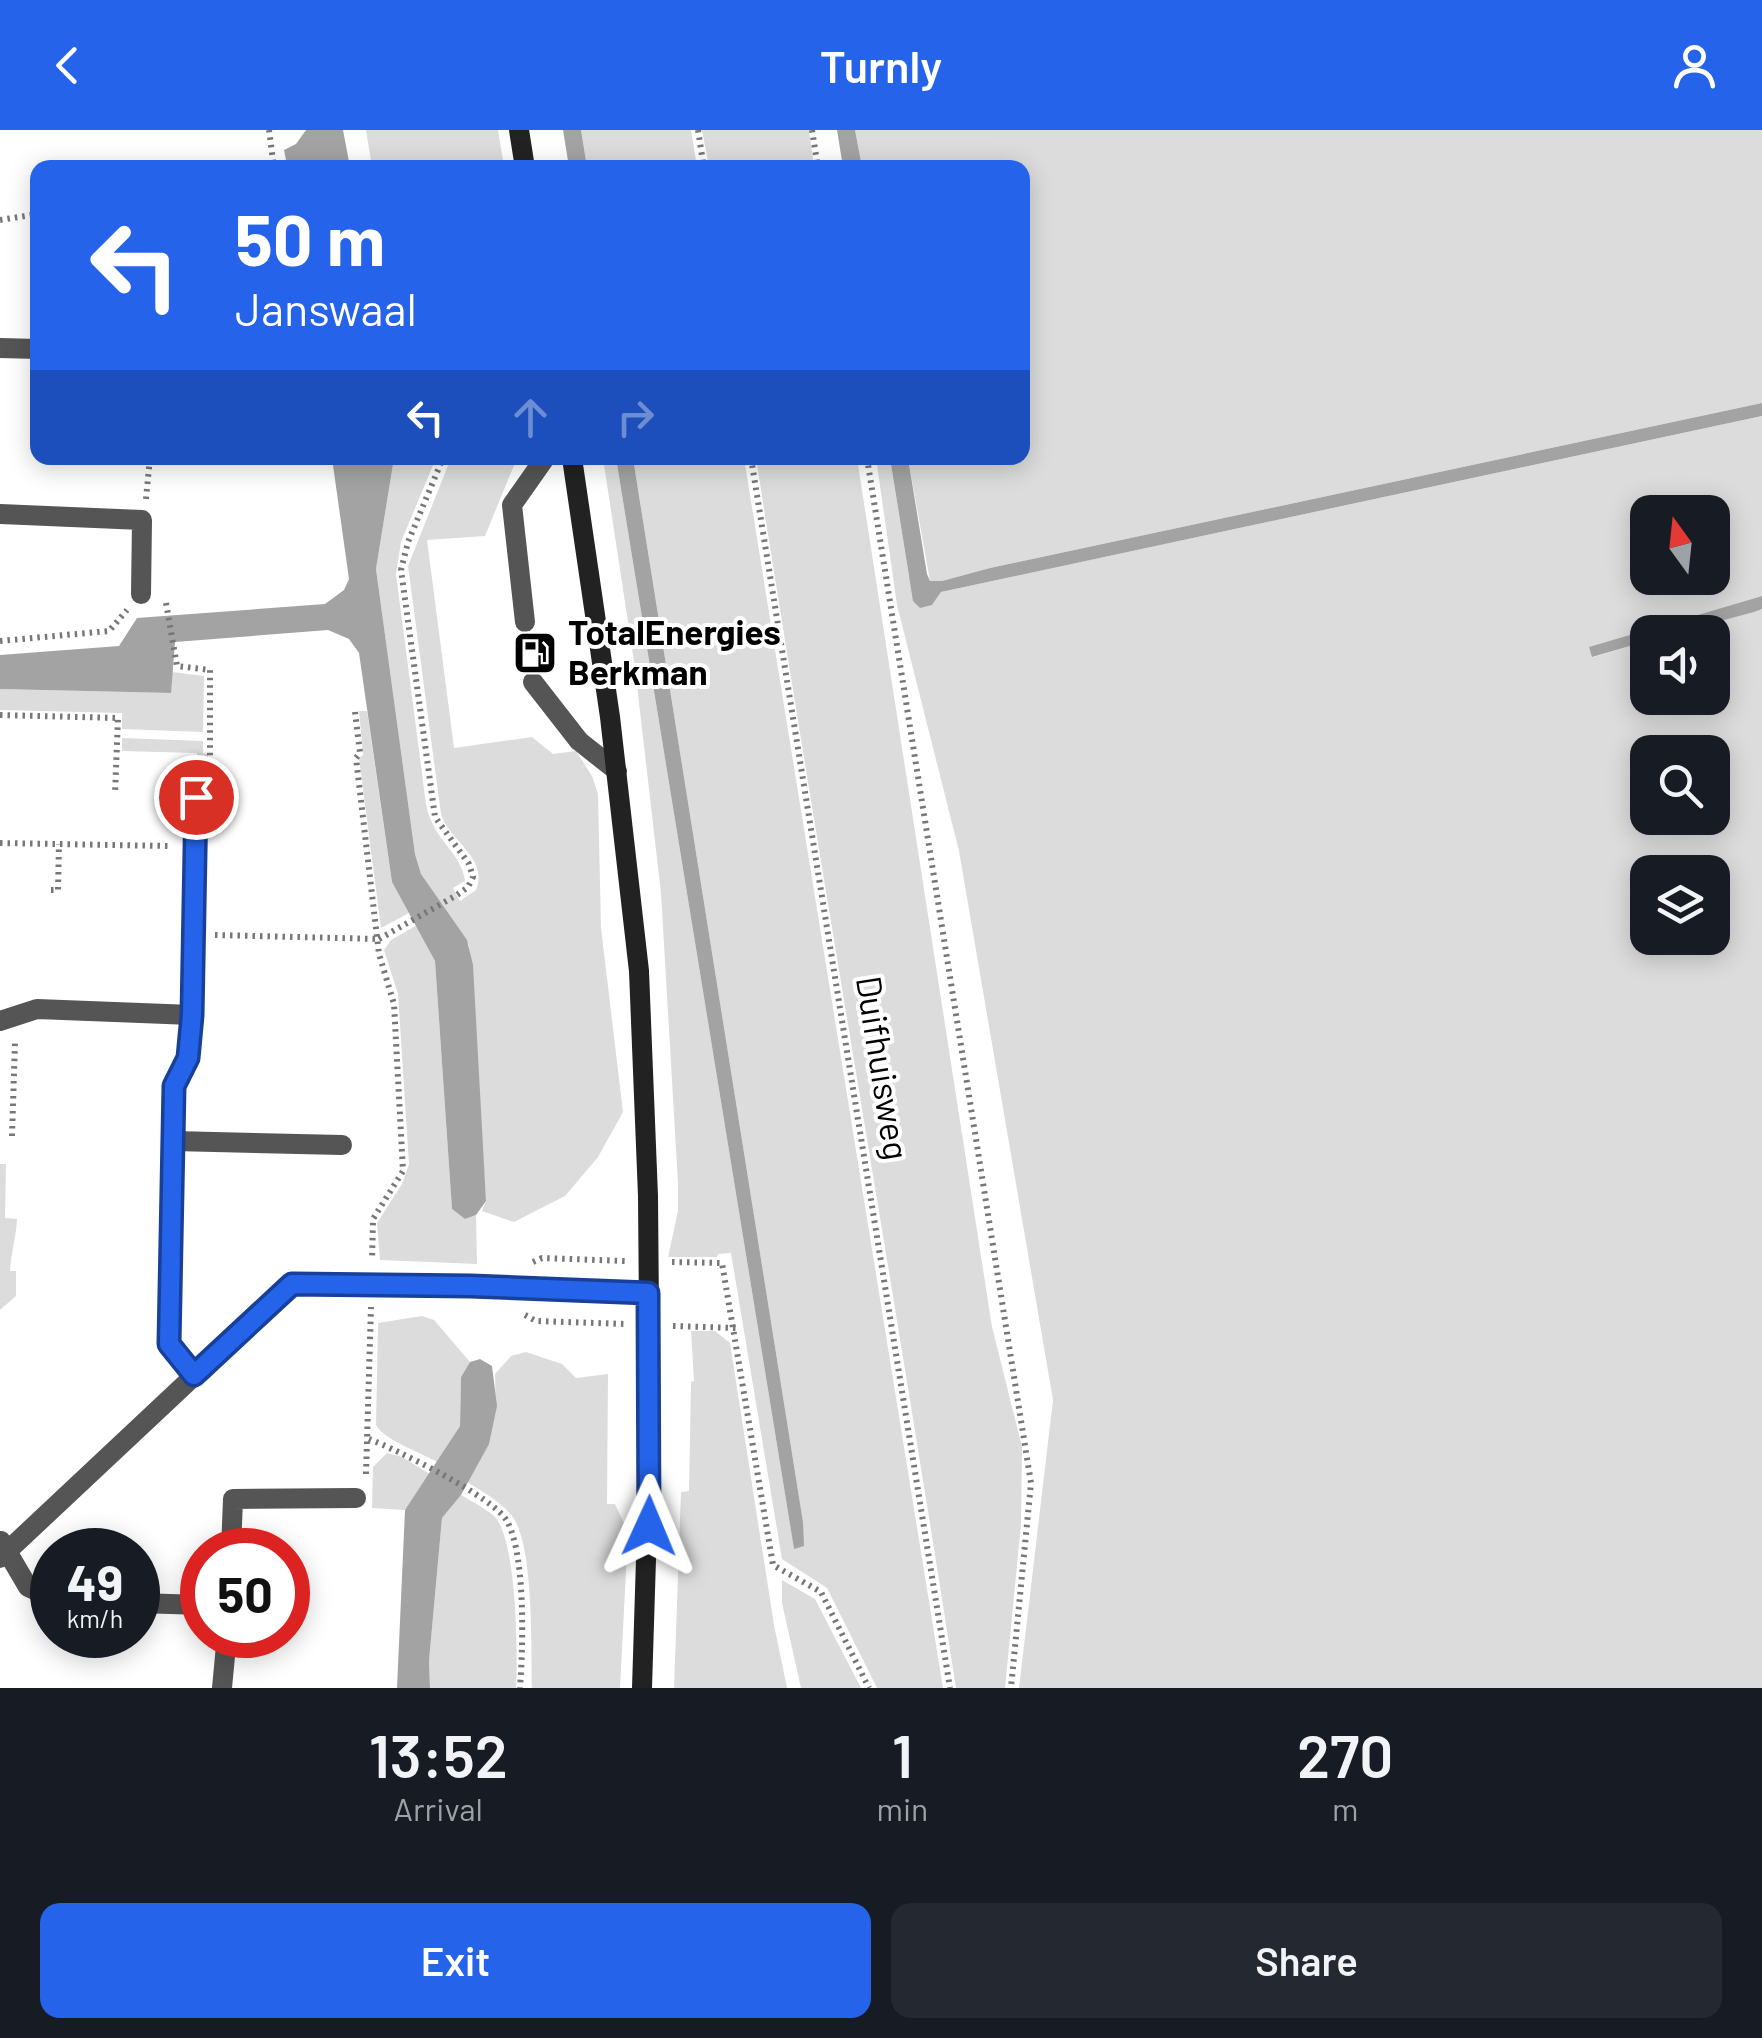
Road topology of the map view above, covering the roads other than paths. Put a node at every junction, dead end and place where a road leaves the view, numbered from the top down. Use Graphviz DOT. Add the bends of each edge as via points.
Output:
graph roads {
  1 [pos="519,130"];
  2 [pos="524,160"];
  3 [pos="0,348"];
  4 [pos="30,348"];
  5 [pos="540,465"];
  6 [pos="573,465"];
  7 [pos="0,514"];
  8 [pos="141,594"];
  9 [pos="524,622"];
  10 [pos="533,682"];
  11 [pos="617,771"];
  12 [pos="196,797"];
  13 [pos="192,1015"];
  14 [pos="7,1018"];
  15 [pos="173,1142"];
  16 [pos="342,1145"];
  17 [pos="648,1293"];
  18 [pos="194,1375"];
  19 [pos="356,1498"];
  20 [pos="232,1528"];
  21 [pos="3,1549"];
  22 [pos="30,1588"];
  23 [pos="225,1658"];
  24 [pos="222,1688"];
  25 [pos="642,1688"];
  1 -- 2 [label="main road"];
  3 -- 4 [label="street"];
  5 -- 9 [label="street" via="512,504"];
  6 -- 11 [label="main road"];
  7 -- 8 [label="street" via="142,520"];
  10 -- 11 [label="street" via="579,741"];
  11 -- 17 [label="main road" via="639,972"];
  12 -- 13 [label="street"];
  13 -- 14 [label="street" via="38,1009"];
  13 -- 15 [label="street" via="188,1058 174,1086"];
  15 -- 16 [label="street"];
  15 -- 18 [label="street" via="169,1344"];
  17 -- 18 [label="street" via="292,1284"];
  17 -- 25 [label="main road"];
  18 -- 21 [label="street"];
  19 -- 20 [label="street" via="233,1498"];
  21 -- 22 [label="street"];
  23 -- 24 [label="street"];
}
